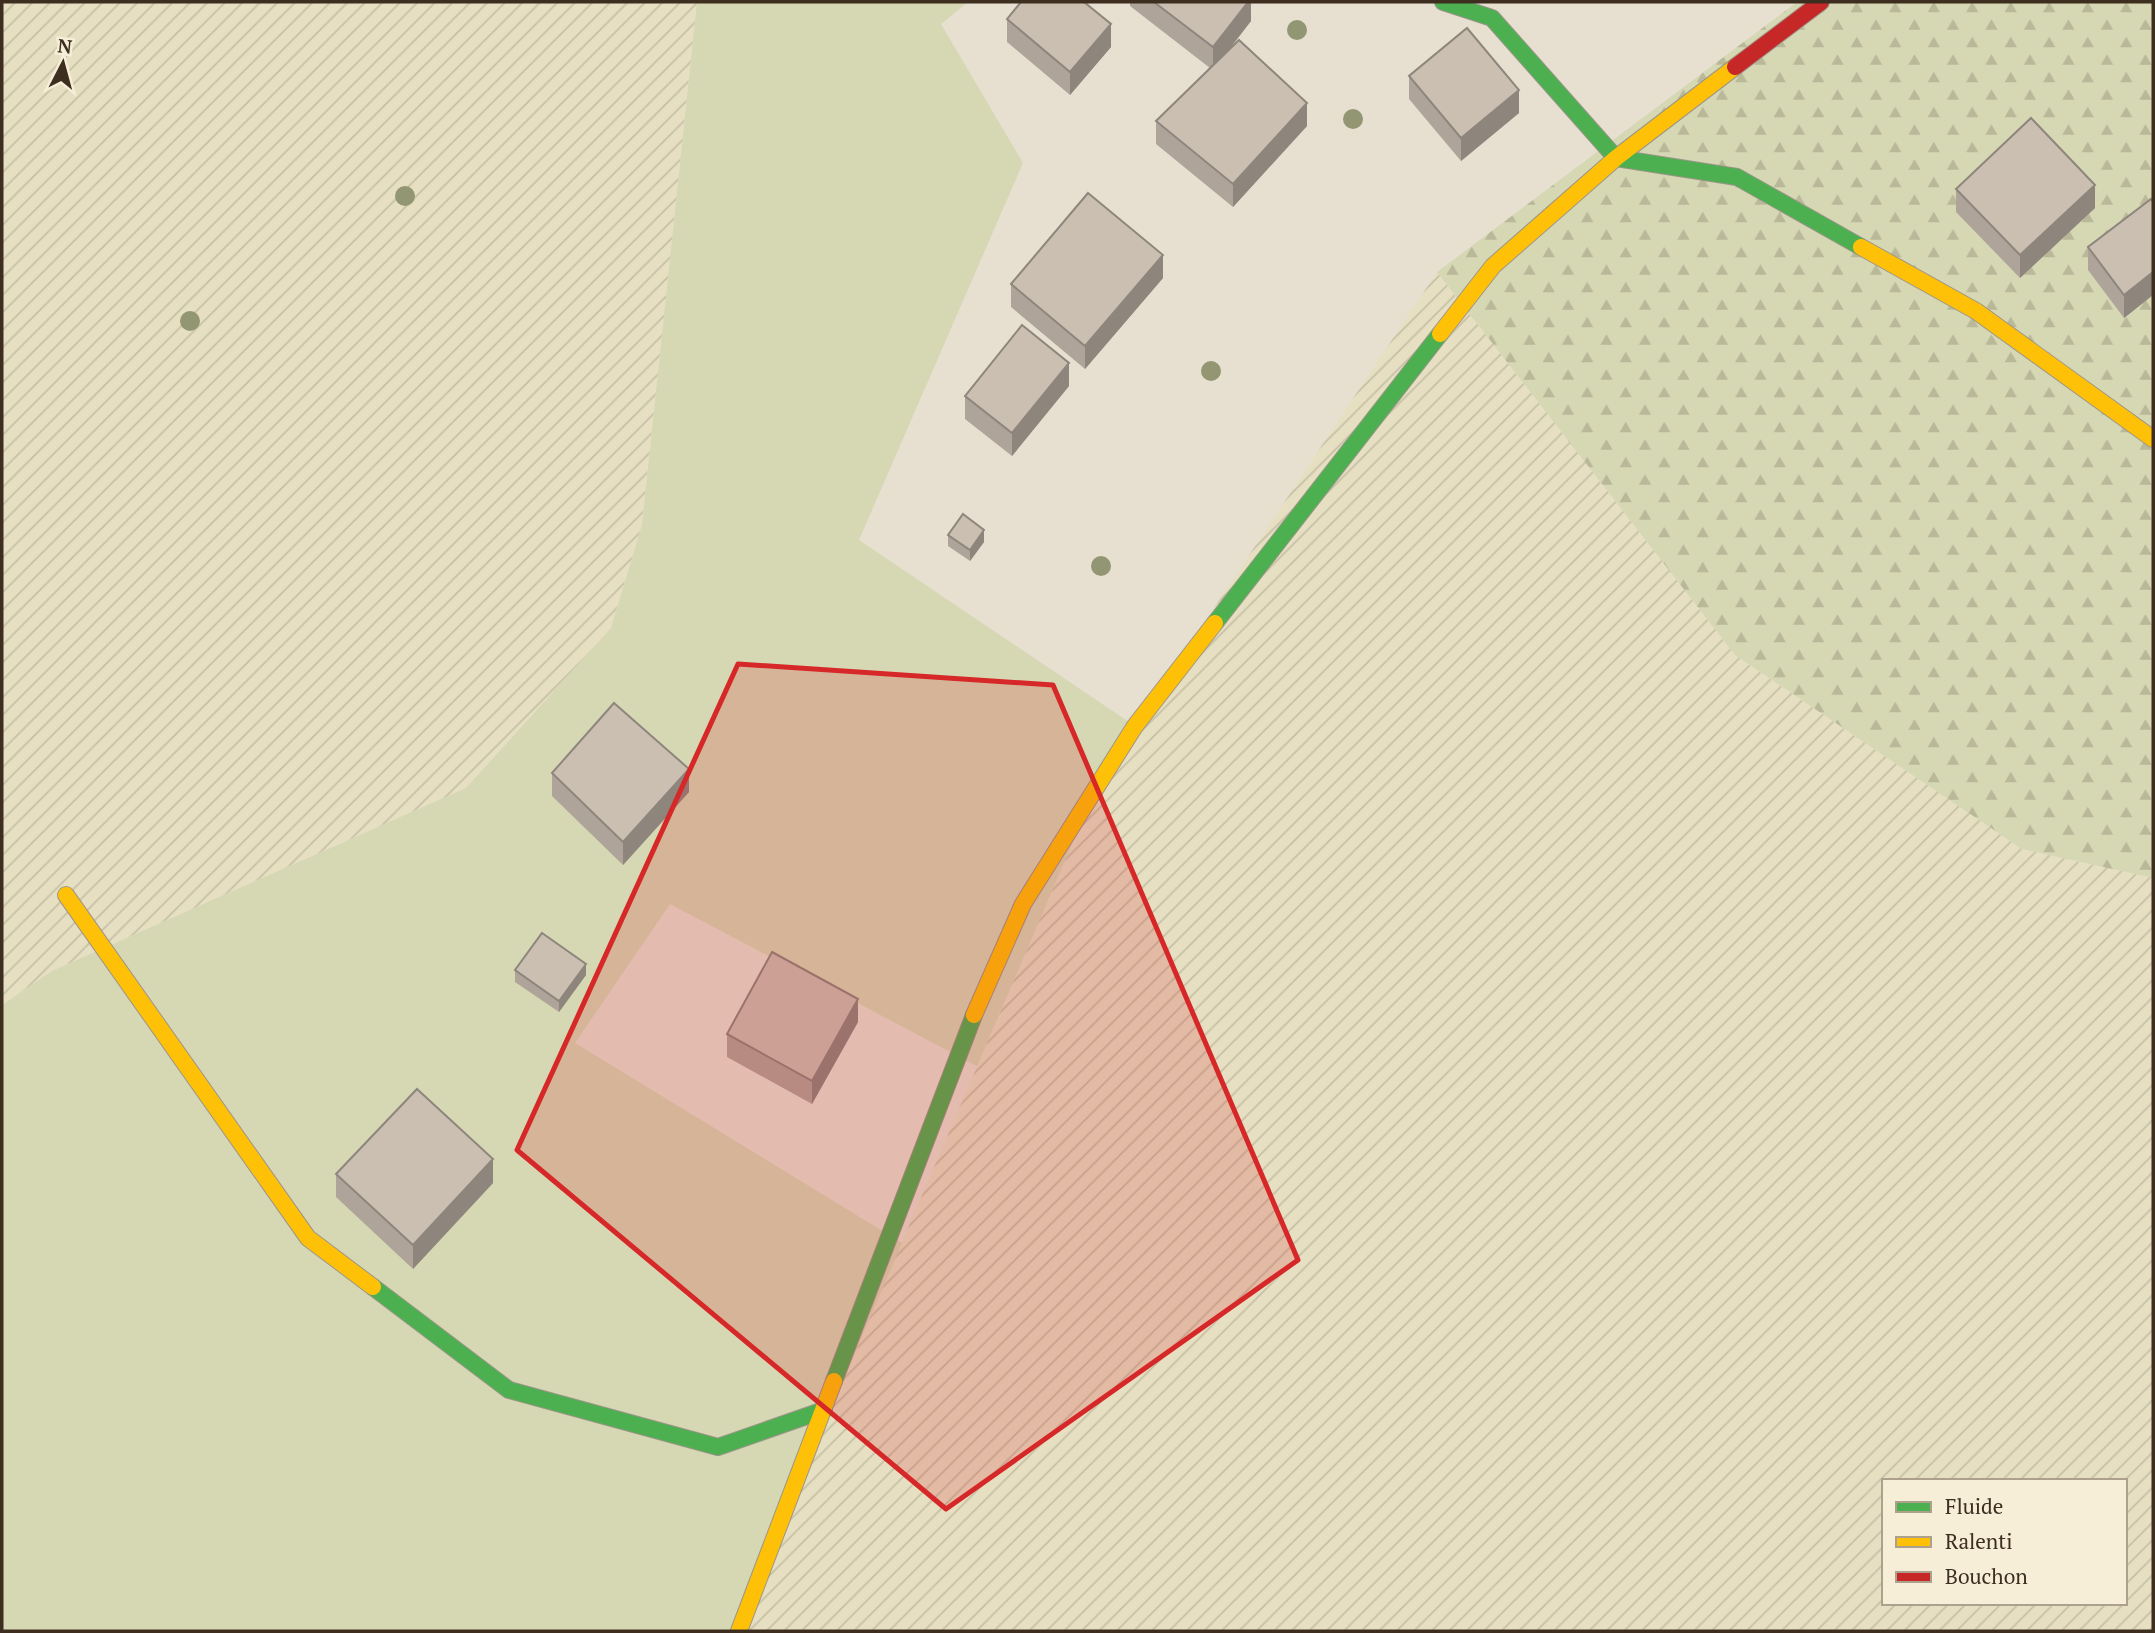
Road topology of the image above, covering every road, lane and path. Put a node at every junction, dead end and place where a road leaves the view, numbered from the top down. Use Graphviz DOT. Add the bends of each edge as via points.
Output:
graph roads {
  1 [pos="1443,2"];
  2 [pos="1821,2"];
  3 [pos="1616,158"];
  4 [pos="2153,439"];
  5 [pos="66,895"];
  6 [pos="824,1410"];
  7 [pos="739,1631"];
  1 -- 3 [label="street" via="1492,18"];
  2 -- 3 [label="street"];
  3 -- 4 [label="street" via="1737,177 1976,311"];
  3 -- 6 [label="street" via="1493,266 1135,726 1099,781 1023,904 992,974"];
  5 -- 6 [label="street" via="308,1238 509,1390 718,1447"];
  6 -- 7 [label="street"];
}
